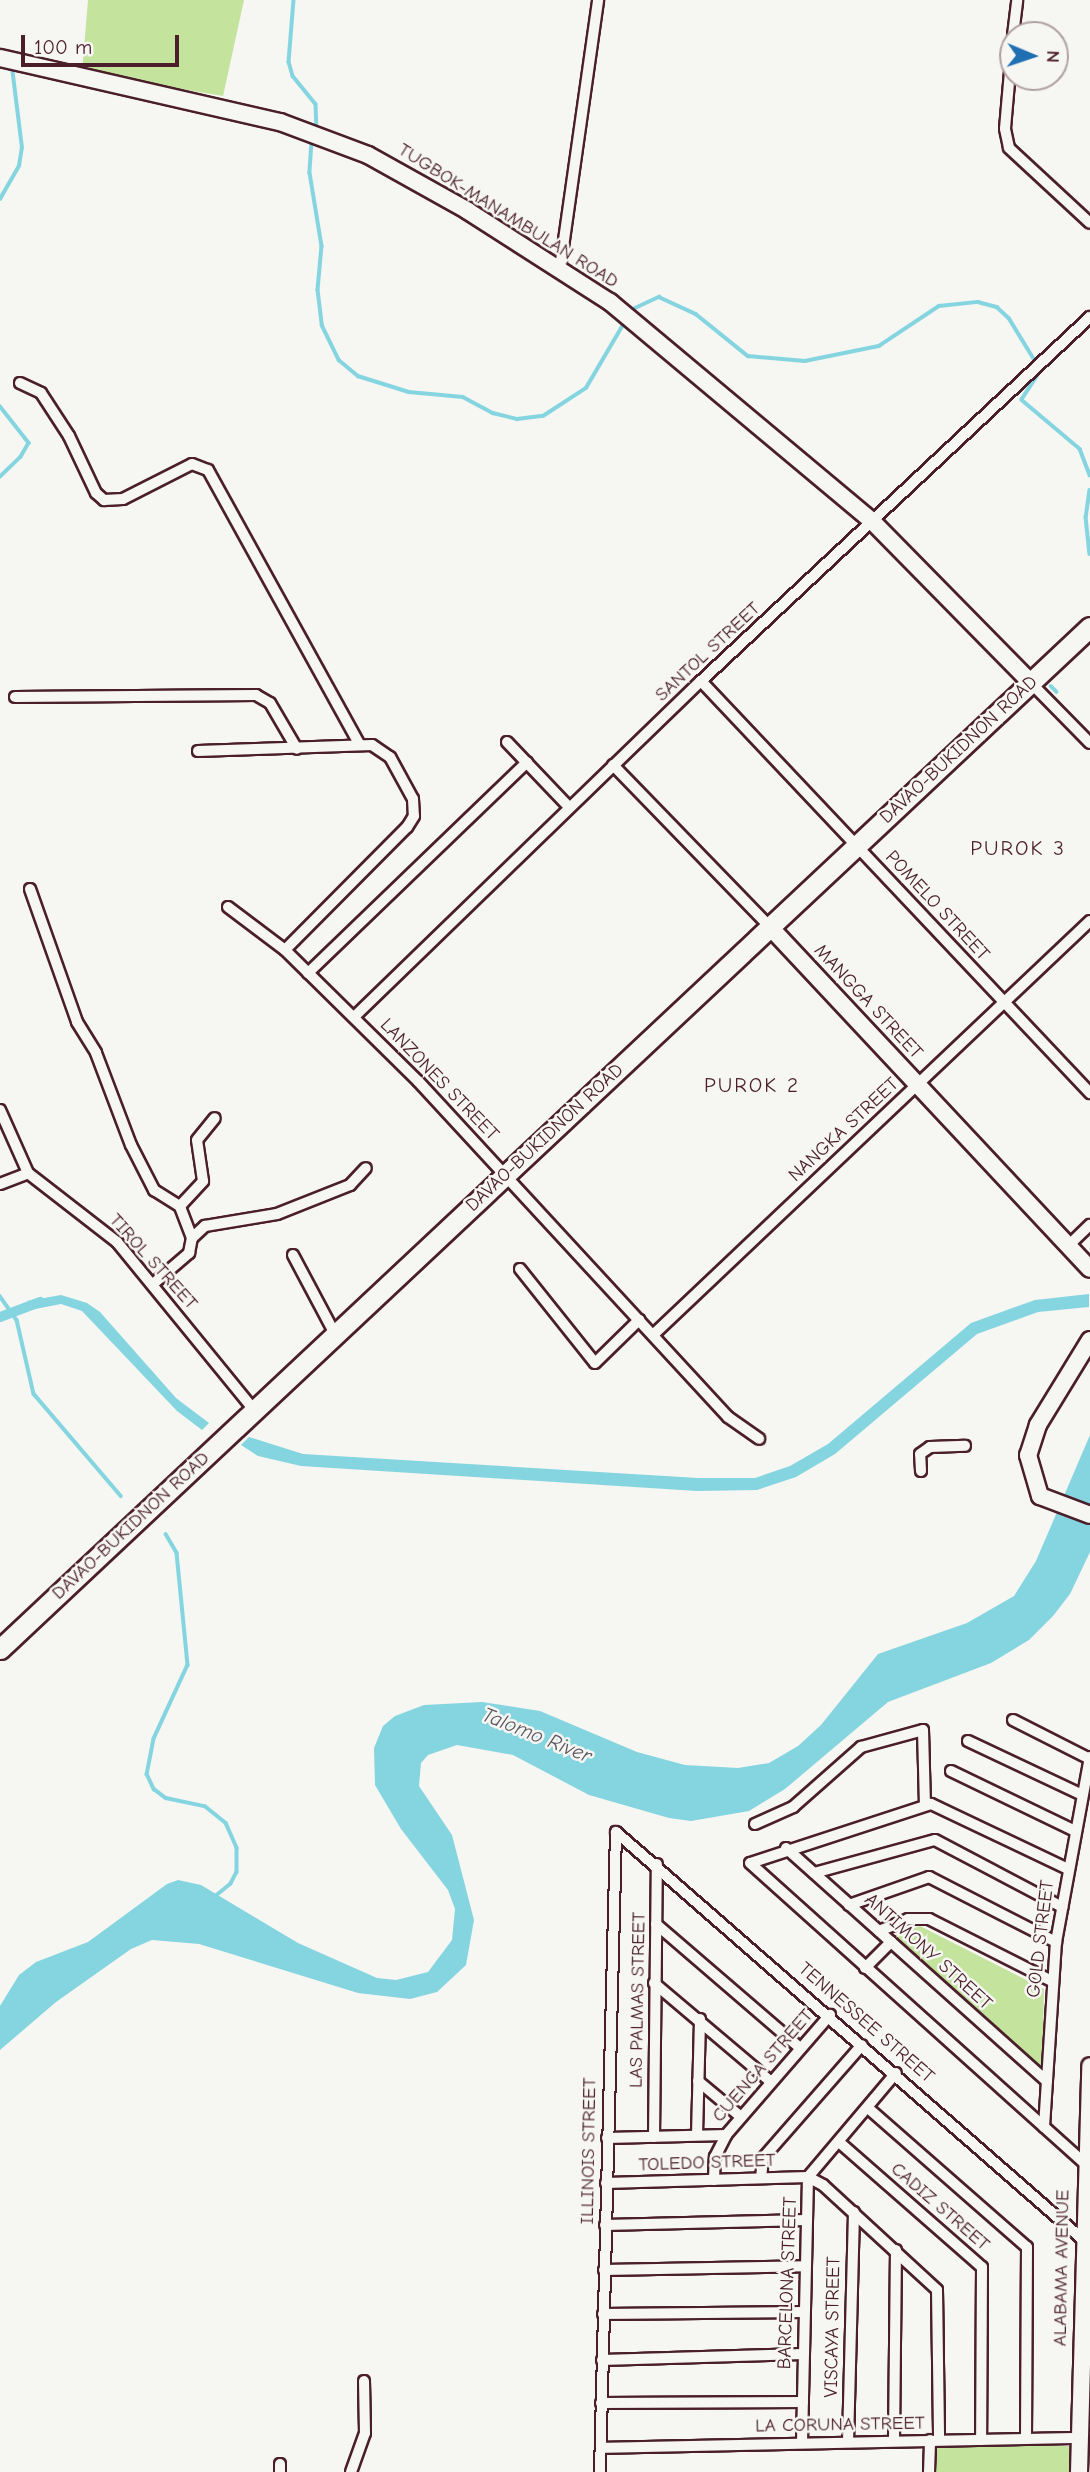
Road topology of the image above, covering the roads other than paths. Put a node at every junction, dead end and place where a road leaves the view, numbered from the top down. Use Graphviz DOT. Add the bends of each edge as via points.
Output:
graph roads {
  1 [pos="598,0"];
  2 [pos="1017,0"];
  3 [pos="1015,21"];
  4 [pos="0,58"];
  5 [pos="1008,91"];
  6 [pos="1090,223"];
  7 [pos="560,268"];
  8 [pos="1090,317"];
  9 [pos="20,383"];
  10 [pos="873,522"];
  11 [pos="1090,627"];
  12 [pos="701,681"];
  13 [pos="1031,683"];
  14 [pos="15,697"];
  15 [pos="508,742"];
  16 [pos="1090,743"];
  17 [pos="359,744"];
  18 [pos="297,749"];
  19 [pos="198,751"];
  20 [pos="527,762"];
  21 [pos="613,765"];
  22 [pos="569,807"];
  23 [pos="857,846"];
  24 [pos="30,889"];
  25 [pos="228,907"];
  26 [pos="1090,921"];
  27 [pos="770,927"];
  28 [pos="285,950"];
  29 [pos="308,972"];
  30 [pos="1004,1003"];
  31 [pos="354,1017"];
  32 [pos="916,1086"];
  33 [pos="1090,1093"];
  34 [pos="0,1110"];
  35 [pos="215,1118"];
  36 [pos="366,1168"];
  37 [pos="28,1173"];
  38 [pos="505,1176"];
  39 [pos="0,1184"];
  40 [pos="180,1206"];
  41 [pos="1090,1225"];
  42 [pos="192,1238"];
  43 [pos="1069,1245"];
  44 [pos="293,1255"];
  45 [pos="520,1269"];
  46 [pos="1090,1269"];
  47 [pos="153,1284"];
  48 [pos="639,1320"];
  49 [pos="335,1334"];
  50 [pos="653,1335"];
  51 [pos="1090,1340"];
  52 [pos="254,1410"];
  53 [pos="759,1439"];
  54 [pos="965,1446"];
  55 [pos="920,1471"];
  56 [pos="1090,1515"];
  57 [pos="0,1649"];
  58 [pos="1013,1720"];
  59 [pos="968,1741"];
  60 [pos="1090,1758"];
  61 [pos="951,1771"];
  62 [pos="1082,1795"];
  63 [pos="925,1804"];
  64 [pos="755,1824"];
  65 [pos="1075,1831"];
  66 [pos="616,1832"];
  67 [pos="786,1848"];
  68 [pos="657,1864"];
  69 [pos="1068,1869"];
  70 [pos="814,1873"];
  71 [pos="849,1905"];
  72 [pos="1062,1907"];
  73 [pos="656,1924"];
  74 [pos="879,1931"];
  75 [pos="891,1942"];
  76 [pos="1056,1942"];
  77 [pos="865,1968"];
  78 [pos="1052,1982"];
  79 [pos="654,1983"];
  80 [pos="830,2015"];
  81 [pos="700,2019"];
  82 [pos="862,2045"];
  83 [pos="799,2047"];
  84 [pos="1090,2066"];
  85 [pos="896,2073"];
  86 [pos="698,2081"];
  87 [pos="771,2081"];
  88 [pos="1047,2081"];
  89 [pos="869,2108"];
  90 [pos="741,2117"];
  91 [pos="1044,2127"];
  92 [pos="726,2135"];
  93 [pos="696,2136"];
  94 [pos="654,2137"];
  95 [pos="607,2138"];
  96 [pos="839,2141"];
  97 [pos="1088,2166"];
  98 [pos="808,2177"];
  99 [pos="761,2178"];
  100 [pos="714,2180"];
  101 [pos="606,2183"];
  102 [pos="1087,2210"];
  103 [pos="854,2212"];
  104 [pos="806,2220"];
  105 [pos="605,2225"];
  106 [pos="1086,2242"];
  107 [pos="896,2250"];
  108 [pos="805,2266"];
  109 [pos="604,2270"];
  110 [pos="804,2312"];
  111 [pos="603,2314"];
  112 [pos="803,2354"];
  113 [pos="602,2360"];
  114 [pos="364,2381"];
  115 [pos="803,2402"];
  116 [pos="601,2403"];
  117 [pos="1080,2438"];
  118 [pos="1026,2439"];
  119 [pos="894,2440"];
  120 [pos="935,2440"];
  121 [pos="981,2440"];
  122 [pos="802,2442"];
  123 [pos="848,2442"];
  124 [pos="601,2448"];
  125 [pos="351,2472"];
  126 [pos="600,2472"];
  127 [pos="929,2472"];
  128 [pos="1079,2472"];
  1 -- 7 [label="street"];
  2 -- 3 [label="street"];
  4 -- 7 [label="street, TUGBOK-MANAMBULAN ROAD" via="280,122 326,138 398,171"];
  5 -- 6 [label="street" via="1005,128 1009,148"];
  7 -- 10 [label="street, TUGBOK-MANAMBULAN ROAD" via="610,303"];
  8 -- 10 [label="street, SANTOL STREET"];
  9 -- 17 [label="street" via="41,393 104,500 123,499 192,464 208,470 344,725"];
  10 -- 12 [label="street, SANTOL STREET"];
  10 -- 13 [label="street, TUGBOK-MANAMBULAN ROAD"];
  11 -- 13 [label="highway, DAVAO-BUKIDNON ROAD"];
  12 -- 21 [label="street, SANTOL STREET"];
  12 -- 23 [label="street, POMELO STREET"];
  13 -- 16 [label="street"];
  13 -- 23 [label="highway, DAVAO-BUKIDNON ROAD"];
  14 -- 18 [label="street" via="256,695 270,703"];
  15 -- 20 [label="street"];
  17 -- 18 [label="street"];
  17 -- 28 [label="street" via="383,749 390,757 413,799 414,816"];
  18 -- 19 [label="street"];
  20 -- 22 [label="street"];
  20 -- 29 [label="street"];
  21 -- 22 [label="street, SANTOL STREET"];
  21 -- 27 [label="street, MANGGA STREET"];
  22 -- 31 [label="street, SANTOL STREET"];
  23 -- 27 [label="highway, DAVAO-BUKIDNON ROAD"];
  23 -- 30 [label="street, POMELO STREET"];
  24 -- 40 [label="street" via="77,1022 96,1053 131,1145 154,1190"];
  25 -- 28 [label="street, LANZONES STREET"];
  26 -- 30 [label="street, NANGKA STREET"];
  27 -- 32 [label="street, MANGGA STREET"];
  27 -- 38 [label="highway, DAVAO-BUKIDNON ROAD"];
  28 -- 29 [label="street, LANZONES STREET"];
  29 -- 31 [label="street, LANZONES STREET"];
  30 -- 32 [label="street, NANGKA STREET"];
  30 -- 33 [label="street, POMELO STREET"];
  31 -- 38 [label="street, LANZONES STREET"];
  32 -- 43 [label="street, MANGGA STREET"];
  32 -- 50 [label="street, NANGKA STREET"];
  34 -- 37 [label="street, TIROL STREET"];
  35 -- 40 [label="street" via="197,1140 203,1181"];
  36 -- 42 [label="street" via="350,1185 277,1214 205,1226"];
  37 -- 39 [label="street"];
  37 -- 47 [label="street, TIROL STREET" via="117,1242"];
  38 -- 48 [label="street, LANZONES STREET"];
  38 -- 49 [label="highway, DAVAO-BUKIDNON ROAD"];
  40 -- 42 [label="street"];
  41 -- 43 [label="street"];
  42 -- 47 [label="street" via="185,1259"];
  43 -- 46 [label="street, MANGGA STREET"];
  44 -- 49 [label="street"];
  45 -- 48 [label="street" via="596,1363"];
  47 -- 52 [label="street, TIROL STREET"];
  48 -- 50 [label="street, LANZONES STREET"];
  49 -- 52 [label="highway, DAVAO-BUKIDNON ROAD"];
  50 -- 53 [label="street, LANZONES STREET" via="728,1417"];
  51 -- 56 [label="street" via="1029,1446 1034,1484 1048,1502"];
  52 -- 57 [label="highway, DAVAO-BUKIDNON ROAD"];
  54 -- 55 [label="street" via="930,1447 920,1454"];
  58 -- 60 [label="street"];
  59 -- 62 [label="street"];
  60 -- 62 [label="street, GOLD STREET"];
  61 -- 65 [label="street"];
  62 -- 65 [label="street, GOLD STREET"];
  63 -- 64 [label="street" via="923,1730 861,1747 793,1807"];
  63 -- 67 [label="street"];
  63 -- 69 [label="street" via="946,1808"];
  65 -- 69 [label="street, GOLD STREET"];
  66 -- 68 [label="street, TENNESSEE STREET"];
  66 -- 95 [label="street, ILLINOIS STREET"];
  67 -- 70 [label="street, ANTIMONY STREET"];
  67 -- 77 [label="street" via="750,1863"];
  68 -- 73 [label="street, LAS PALMAS STREET"];
  68 -- 80 [label="street, TENNESSEE STREET"];
  69 -- 72 [label="street, GOLD STREET"];
  70 -- 71 [label="street, ANTIMONY STREET"];
  70 -- 72 [label="street" via="935,1840"];
  71 -- 74 [label="street, ANTIMONY STREET"];
  71 -- 76 [label="street" via="929,1877"];
  72 -- 76 [label="street, GOLD STREET"];
  73 -- 79 [label="street, LAS PALMAS STREET"];
  73 -- 83 [label="street"];
  74 -- 75 [label="street, ANTIMONY STREET"];
  74 -- 78 [label="street" via="908,1919 929,1919"];
  75 -- 77 [label="street"];
  75 -- 88 [label="street, ANTIMONY STREET"];
  76 -- 78 [label="street, GOLD STREET"];
  77 -- 91 [label="street"];
  78 -- 88 [label="street, GOLD STREET"];
  79 -- 81 [label="street"];
  79 -- 94 [label="street, LAS PALMAS STREET"];
  80 -- 82 [label="street, TENNESSEE STREET"];
  80 -- 83 [label="street, CUENCA STREET"];
  81 -- 86 [label="street"];
  81 -- 87 [label="street"];
  82 -- 85 [label="street, TENNESSEE STREET"];
  82 -- 99 [label="street" via="763,2158"];
  83 -- 87 [label="street, CUENCA STREET"];
  84 -- 97 [label="street, ALABAMA AVENUE"];
  85 -- 89 [label="street, BARCELONA STREET"];
  85 -- 106 [label="street, TENNESSEE STREET"];
  86 -- 90 [label="street"];
  86 -- 93 [label="street"];
  87 -- 90 [label="street, CUENCA STREET"];
  88 -- 91 [label="street, GOLD STREET"];
  89 -- 96 [label="street, BARCELONA STREET"];
  89 -- 118 [label="street" via="1027,2247"];
  90 -- 92 [label="street, CUENCA STREET"];
  91 -- 97 [label="street"];
  92 -- 93 [label="street"];
  92 -- 100 [label="street, CUENCA STREET" via="715,2157"];
  93 -- 94 [label="street"];
  94 -- 95 [label="street"];
  95 -- 101 [label="street, ILLINOIS STREET"];
  96 -- 98 [label="street, BARCELONA STREET"];
  96 -- 121 [label="street, CADIZ STREET" via="984,2271"];
  97 -- 102 [label="street, ALABAMA AVENUE"];
  98 -- 99 [label="street, TOLEDO STREET"];
  98 -- 103 [label="street"];
  98 -- 104 [label="street, BARCELONA STREET"];
  99 -- 100 [label="street, TOLEDO STREET"];
  100 -- 101 [label="street, TOLEDO STREET"];
  101 -- 105 [label="street, ILLINOIS STREET"];
  102 -- 106 [label="street, ALABAMA AVENUE"];
  103 -- 107 [label="street"];
  103 -- 123 [label="street, VISCAYA STREET"];
  104 -- 105 [label="street"];
  104 -- 108 [label="street, BARCELONA STREET"];
  105 -- 109 [label="street, ILLINOIS STREET"];
  106 -- 117 [label="street, ALABAMA AVENUE"];
  107 -- 119 [label="street"];
  107 -- 120 [label="street" via="937,2290"];
  108 -- 109 [label="street"];
  108 -- 110 [label="street, BARCELONA STREET"];
  109 -- 111 [label="street, ILLINOIS STREET"];
  110 -- 111 [label="street"];
  110 -- 112 [label="street, BARCELONA STREET"];
  111 -- 113 [label="street, ILLINOIS STREET"];
  112 -- 113 [label="street"];
  112 -- 115 [label="street, BARCELONA STREET"];
  113 -- 116 [label="street, ILLINOIS STREET"];
  114 -- 125 [label="street" via="365,2433"];
  115 -- 116 [label="street"];
  115 -- 122 [label="street, BARCELONA STREET"];
  116 -- 124 [label="street, ILLINOIS STREET"];
  117 -- 118 [label="street, LA CORUNA STREET"];
  117 -- 128 [label="street, ALABAMA AVENUE"];
  118 -- 121 [label="street, LA CORUNA STREET"];
  119 -- 120 [label="street, LA CORUNA STREET"];
  119 -- 123 [label="street, LA CORUNA STREET"];
  120 -- 121 [label="street, LA CORUNA STREET"];
  120 -- 127 [label="street"];
  122 -- 123 [label="street, LA CORUNA STREET"];
  122 -- 124 [label="street, LA CORUNA STREET"];
  124 -- 126 [label="street, ILLINOIS STREET"];
}
